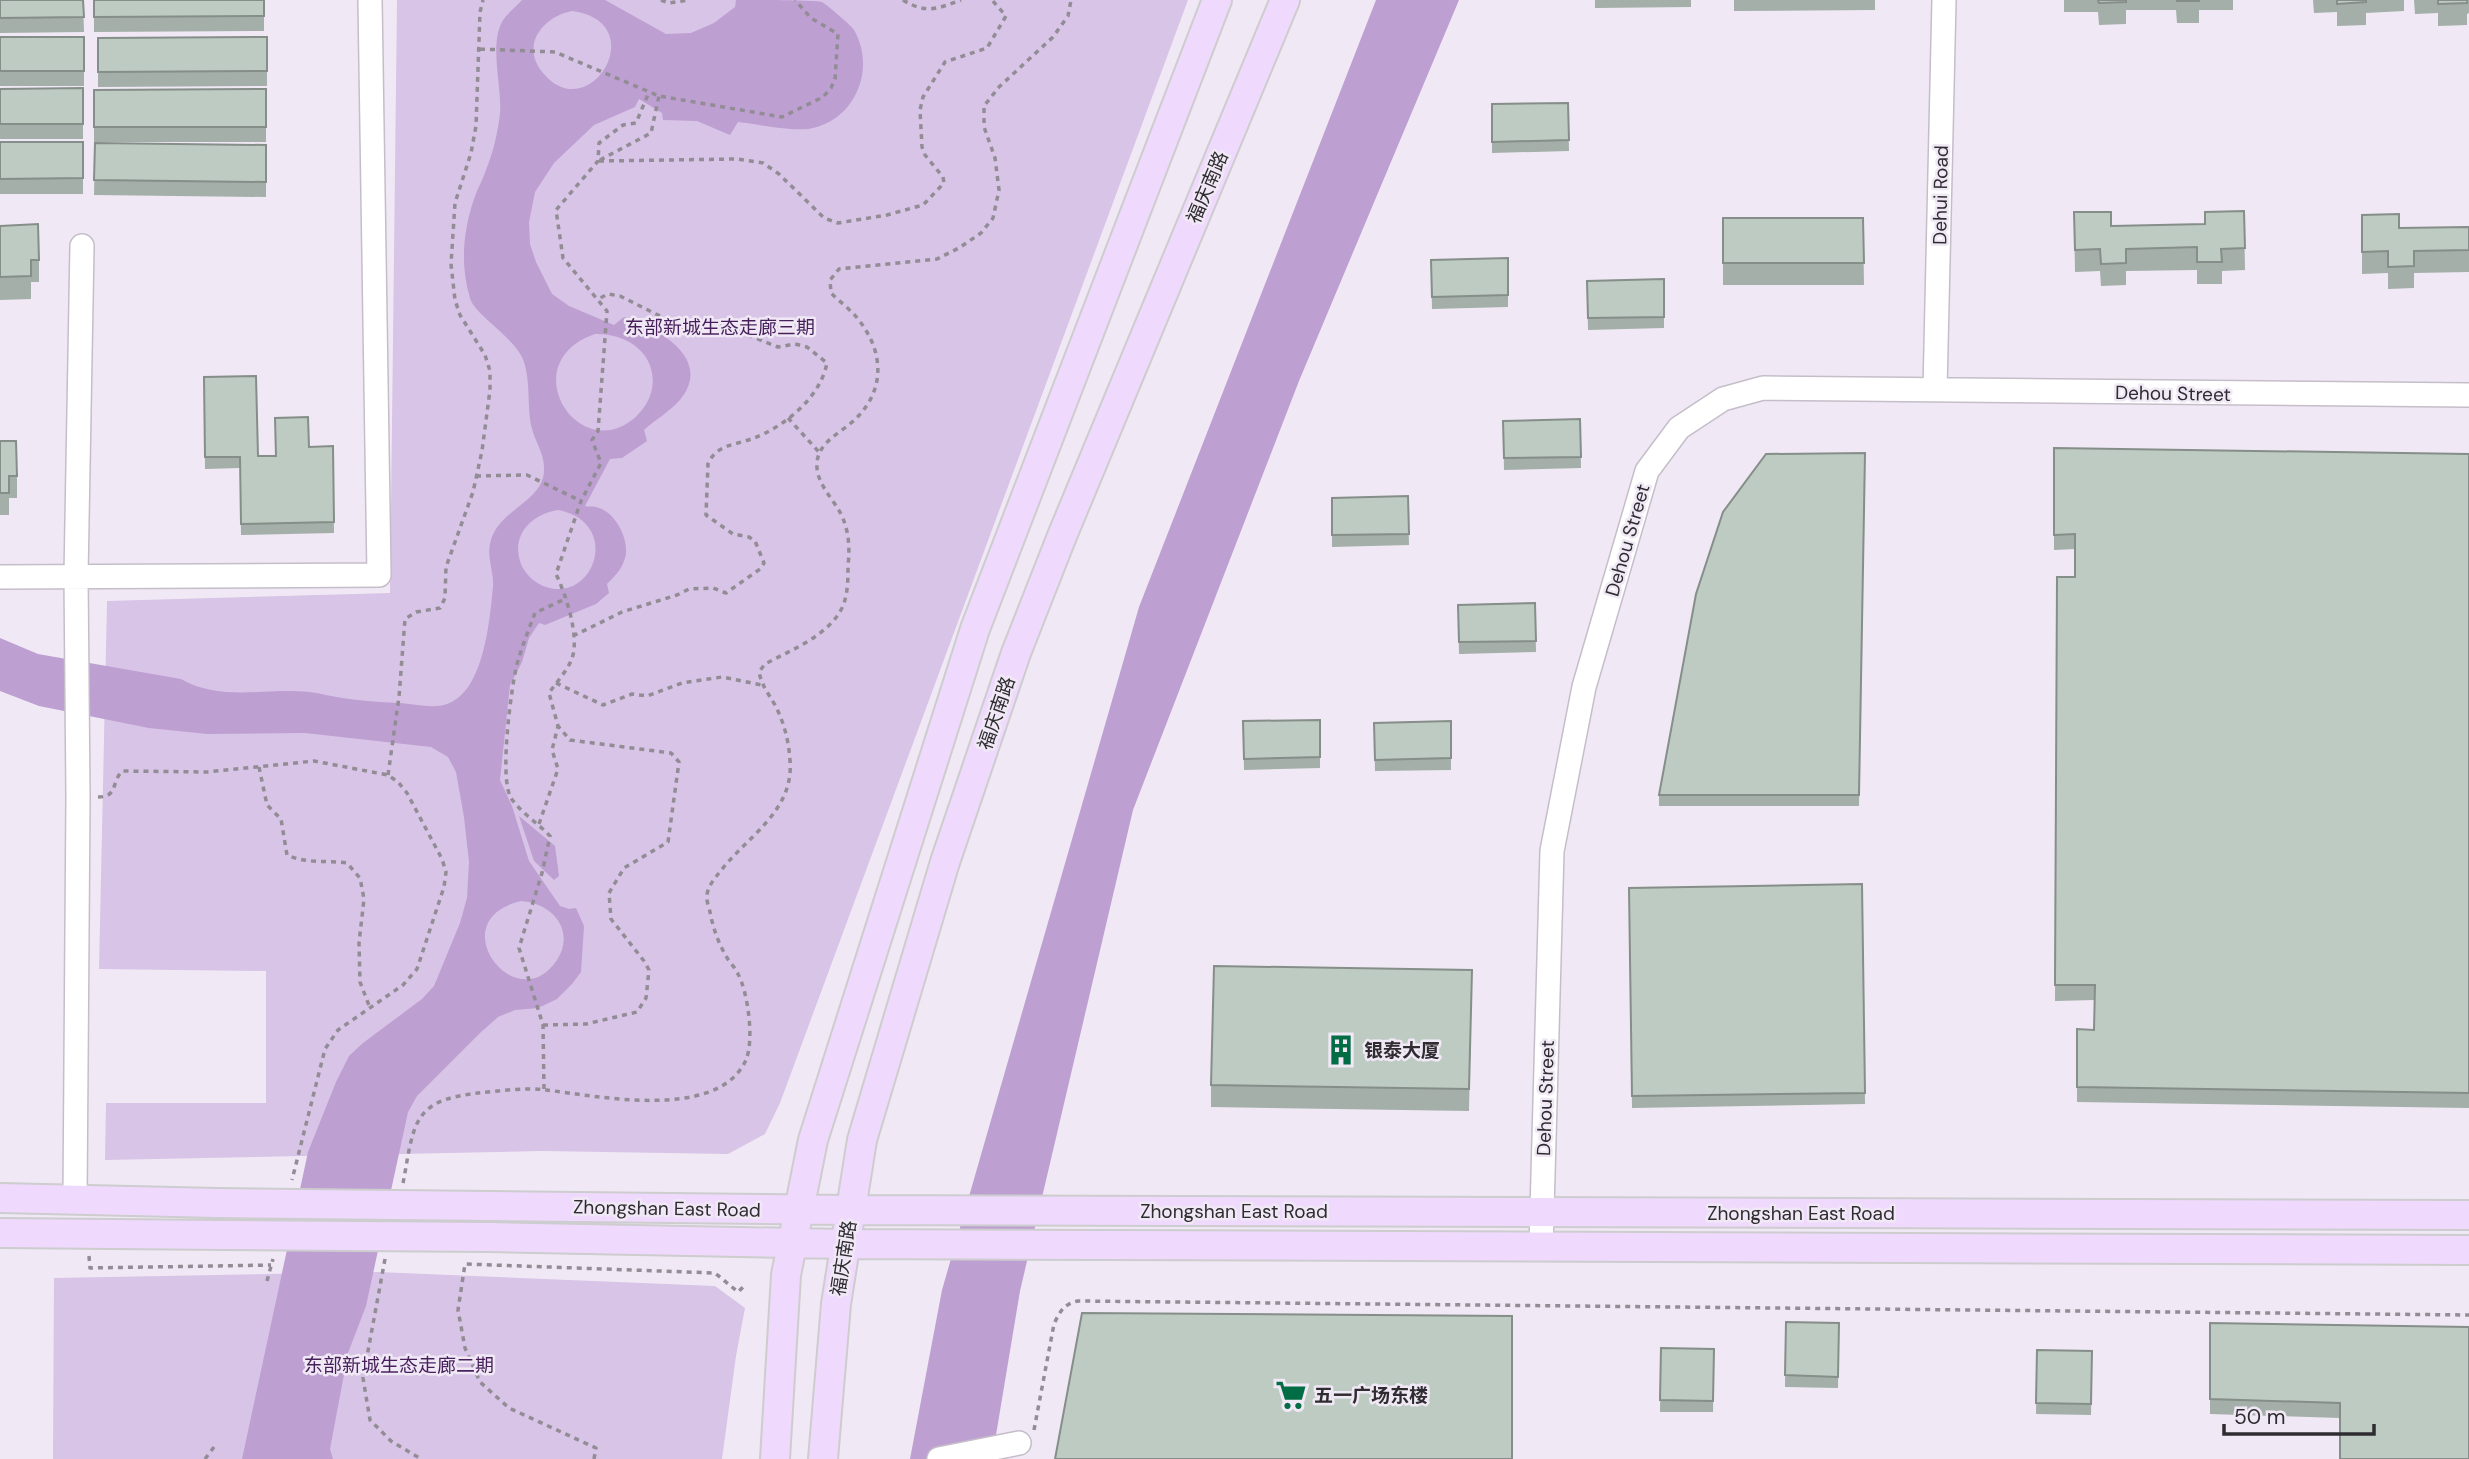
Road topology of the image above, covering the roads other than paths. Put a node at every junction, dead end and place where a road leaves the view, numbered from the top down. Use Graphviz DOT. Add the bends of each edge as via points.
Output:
graph roads {
  1 [pos="370,0"];
  2 [pos="1217,0"];
  3 [pos="1285,0"];
  4 [pos="1944,0"];
  5 [pos="82,247"];
  6 [pos="1935,390"];
  7 [pos="2469,396"];
  8 [pos="76,576"];
  9 [pos="0,577"];
  10 [pos="0,1198"];
  11 [pos="75,1199"];
  12 [pos="799,1209"];
  13 [pos="851,1210"];
  14 [pos="1542,1212"];
  15 [pos="2469,1215"];
  16 [pos="0,1233"];
  17 [pos="792,1243"];
  18 [pos="845,1244"];
  19 [pos="1541,1247"];
  20 [pos="2469,1250"];
  21 [pos="1027,1437"];
  22 [pos="775,1459"];
  23 [pos="823,1459"];
  24 [pos="939,1459"];
  1 -- 8 [label="street" via="379,575"];
  2 -- 12 [label="main road" via="975,629 813,1140"];
  3 -- 13 [label="main road, 福庆南路" via="1016,653 945,862 866,1126"];
  4 -- 6 [label="street, Dehui Road"];
  5 -- 8 [label="street"];
  6 -- 7 [label="street, Dehou Street"];
  6 -- 14 [label="street, Dehou Street" via="1763,388 1723,399 1679,428 1647,471 1584,687 1552,851"];
  8 -- 9 [label="street"];
  8 -- 11 [label="street"];
  10 -- 11 [label="main road, Zhongshan East Road"];
  11 -- 12 [label="main road, Zhongshan East Road, bridge"];
  12 -- 13 [label="main road, Zhongshan East Road"];
  12 -- 17 [label="main road"];
  13 -- 14 [label="main road, Zhongshan East Road"];
  13 -- 18 [label="main road, 福庆南路"];
  14 -- 15 [label="main road, Zhongshan East Road"];
  14 -- 19 [label="street, Dehou Street"];
  16 -- 17 [label="main road, Zhongshan East Road, bridge"];
  17 -- 18 [label="main road, Zhongshan East Road"];
  17 -- 22 [label="main road"];
  18 -- 19 [label="main road, Zhongshan East Road"];
  18 -- 23 [label="main road, 福庆南路"];
  19 -- 20 [label="main road, Zhongshan East Road"];
  21 -- 24 [label="street"];
}
